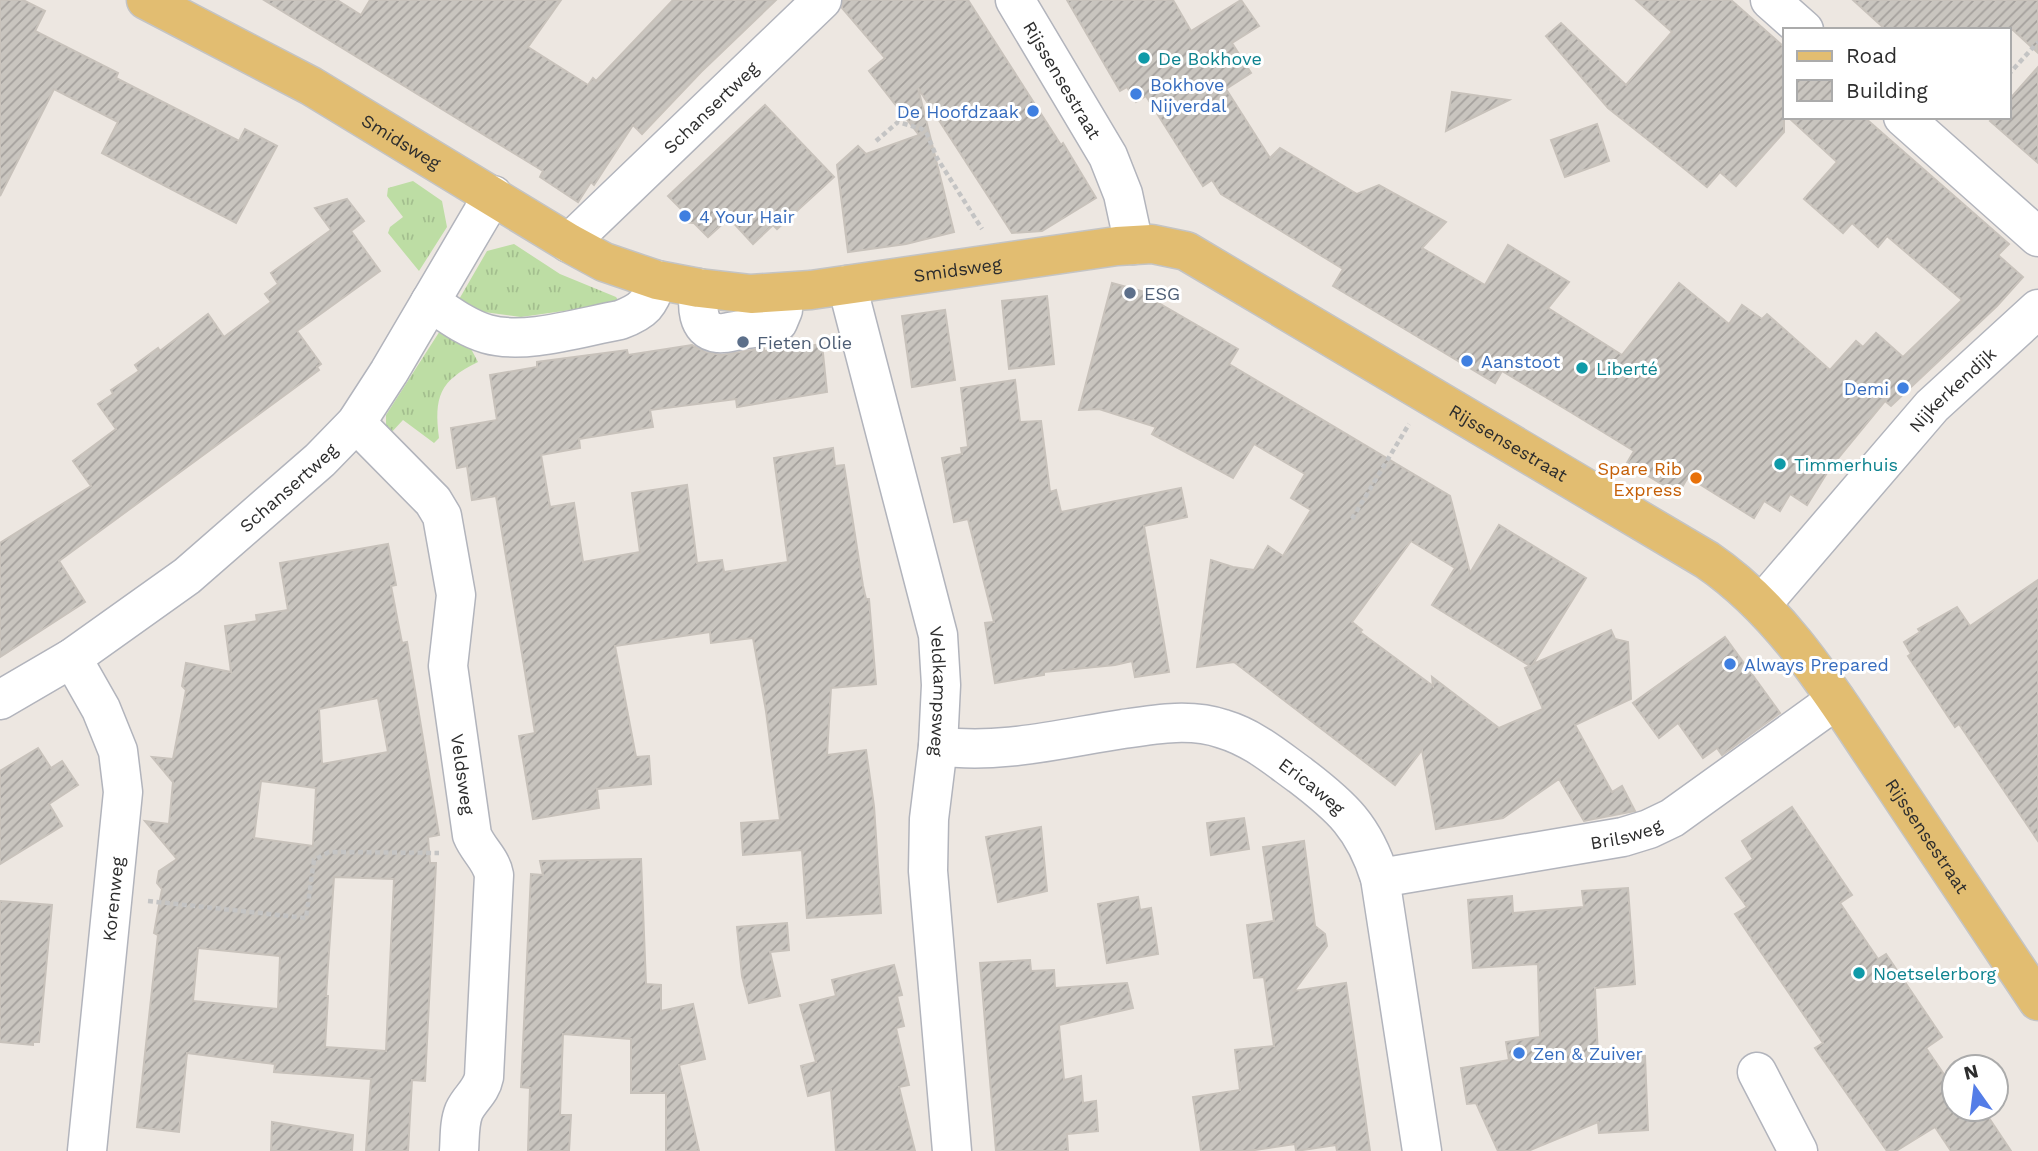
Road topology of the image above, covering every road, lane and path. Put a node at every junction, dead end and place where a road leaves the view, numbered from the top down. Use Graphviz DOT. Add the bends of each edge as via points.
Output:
graph roads {
  1 [pos="146,0"];
  2 [pos="822,0"];
  3 [pos="1015,0"];
  4 [pos="1770,0"];
  5 [pos="1802,28"];
  6 [pos="2038,42"];
  7 [pos="2010,73"];
  8 [pos="1905,119"];
  9 [pos="876,141"];
  10 [pos="493,195"];
  11 [pos="2038,237"];
  12 [pos="569,243"];
  13 [pos="1133,244"];
  14 [pos="1004,263"];
  15 [pos="657,280"];
  16 [pos="847,285"];
  17 [pos="430,302"];
  18 [pos="2038,309"];
  19 [pos="1427,393"];
  20 [pos="356,423"];
  21 [pos="1352,519"];
  22 [pos="1762,604"];
  23 [pos="72,659"];
  24 [pos="0,700"];
  25 [pos="1836,700"];
  26 [pos="938,746"];
  27 [pos="482,853"];
  28 [pos="1380,878"];
  29 [pos="113,897"];
  30 [pos="2038,1001"];
  31 [pos="1757,1072"];
  32 [pos="87,1151"];
  33 [pos="459,1151"];
  34 [pos="952,1151"];
  35 [pos="1422,1151"];
  36 [pos="1798,1151"];
  1 -- 10 [label="main road, Smidsweg" via="311,86"];
  2 -- 12 [label="street, Schansertweg"];
  3 -- 13 [label="street, Rijssensestraat" via="1108,156 1123,194"];
  4 -- 5 [label="street"];
  6 -- 7 [label="path"];
  8 -- 11 [label="street"];
  9 -- 14 [label="path" via="898,122 922,129"];
  10 -- 12 [label="main road, Smidsweg"];
  10 -- 17 [label="street, Schansertweg"];
  12 -- 15 [label="main road, Smidsweg"];
  13 -- 14 [label="main road, Smidsweg"];
  13 -- 19 [label="main road, Rijssensestraat" via="1186,251"];
  14 -- 16 [label="main road, Smidsweg"];
  15 -- 16 [label="main road, Smidsweg" via="751,293"];
  15 -- 17 [label="street" via="646,306 620,320 526,336 507,337 470,328"];
  16 -- 26 [label="street, Veldkampsweg" via="935,619 940,671"];
  17 -- 20 [label="street, Schansertweg"];
  18 -- 22 [label="street, Nijkerkendijk" via="1931,406"];
  19 -- 21 [label="path"];
  19 -- 22 [label="main road, Rijssensestraat" via="1707,560"];
  20 -- 23 [label="street, Schansertweg" via="187,576"];
  20 -- 27 [label="street, Veldsweg" via="433,501 442,516 456,595 448,666 472,835"];
  22 -- 25 [label="main road, Rijssensestraat"];
  23 -- 24 [label="street, Schansertweg"];
  23 -- 29 [label="street, Korenweg" via="101,709 118,751 124,792"];
  25 -- 28 [label="street, Brilsweg" via="1713,790 1650,829"];
  25 -- 30 [label="main road, Rijssensestraat"];
  26 -- 28 [label="street, Ericaweg" via="993,748 1177,722 1222,728 1256,742 1336,804 1368,844"];
  26 -- 34 [label="street, Veldkampsweg" via="928,871"];
  27 -- 29 [label="path" via="329,852 314,860 306,918"];
  27 -- 33 [label="street, Veldsweg" via="494,875 484,1077 461,1118"];
  28 -- 35 [label="street, Ericaweg"];
  29 -- 32 [label="street, Korenweg"];
  31 -- 36 [label="street"];
}
